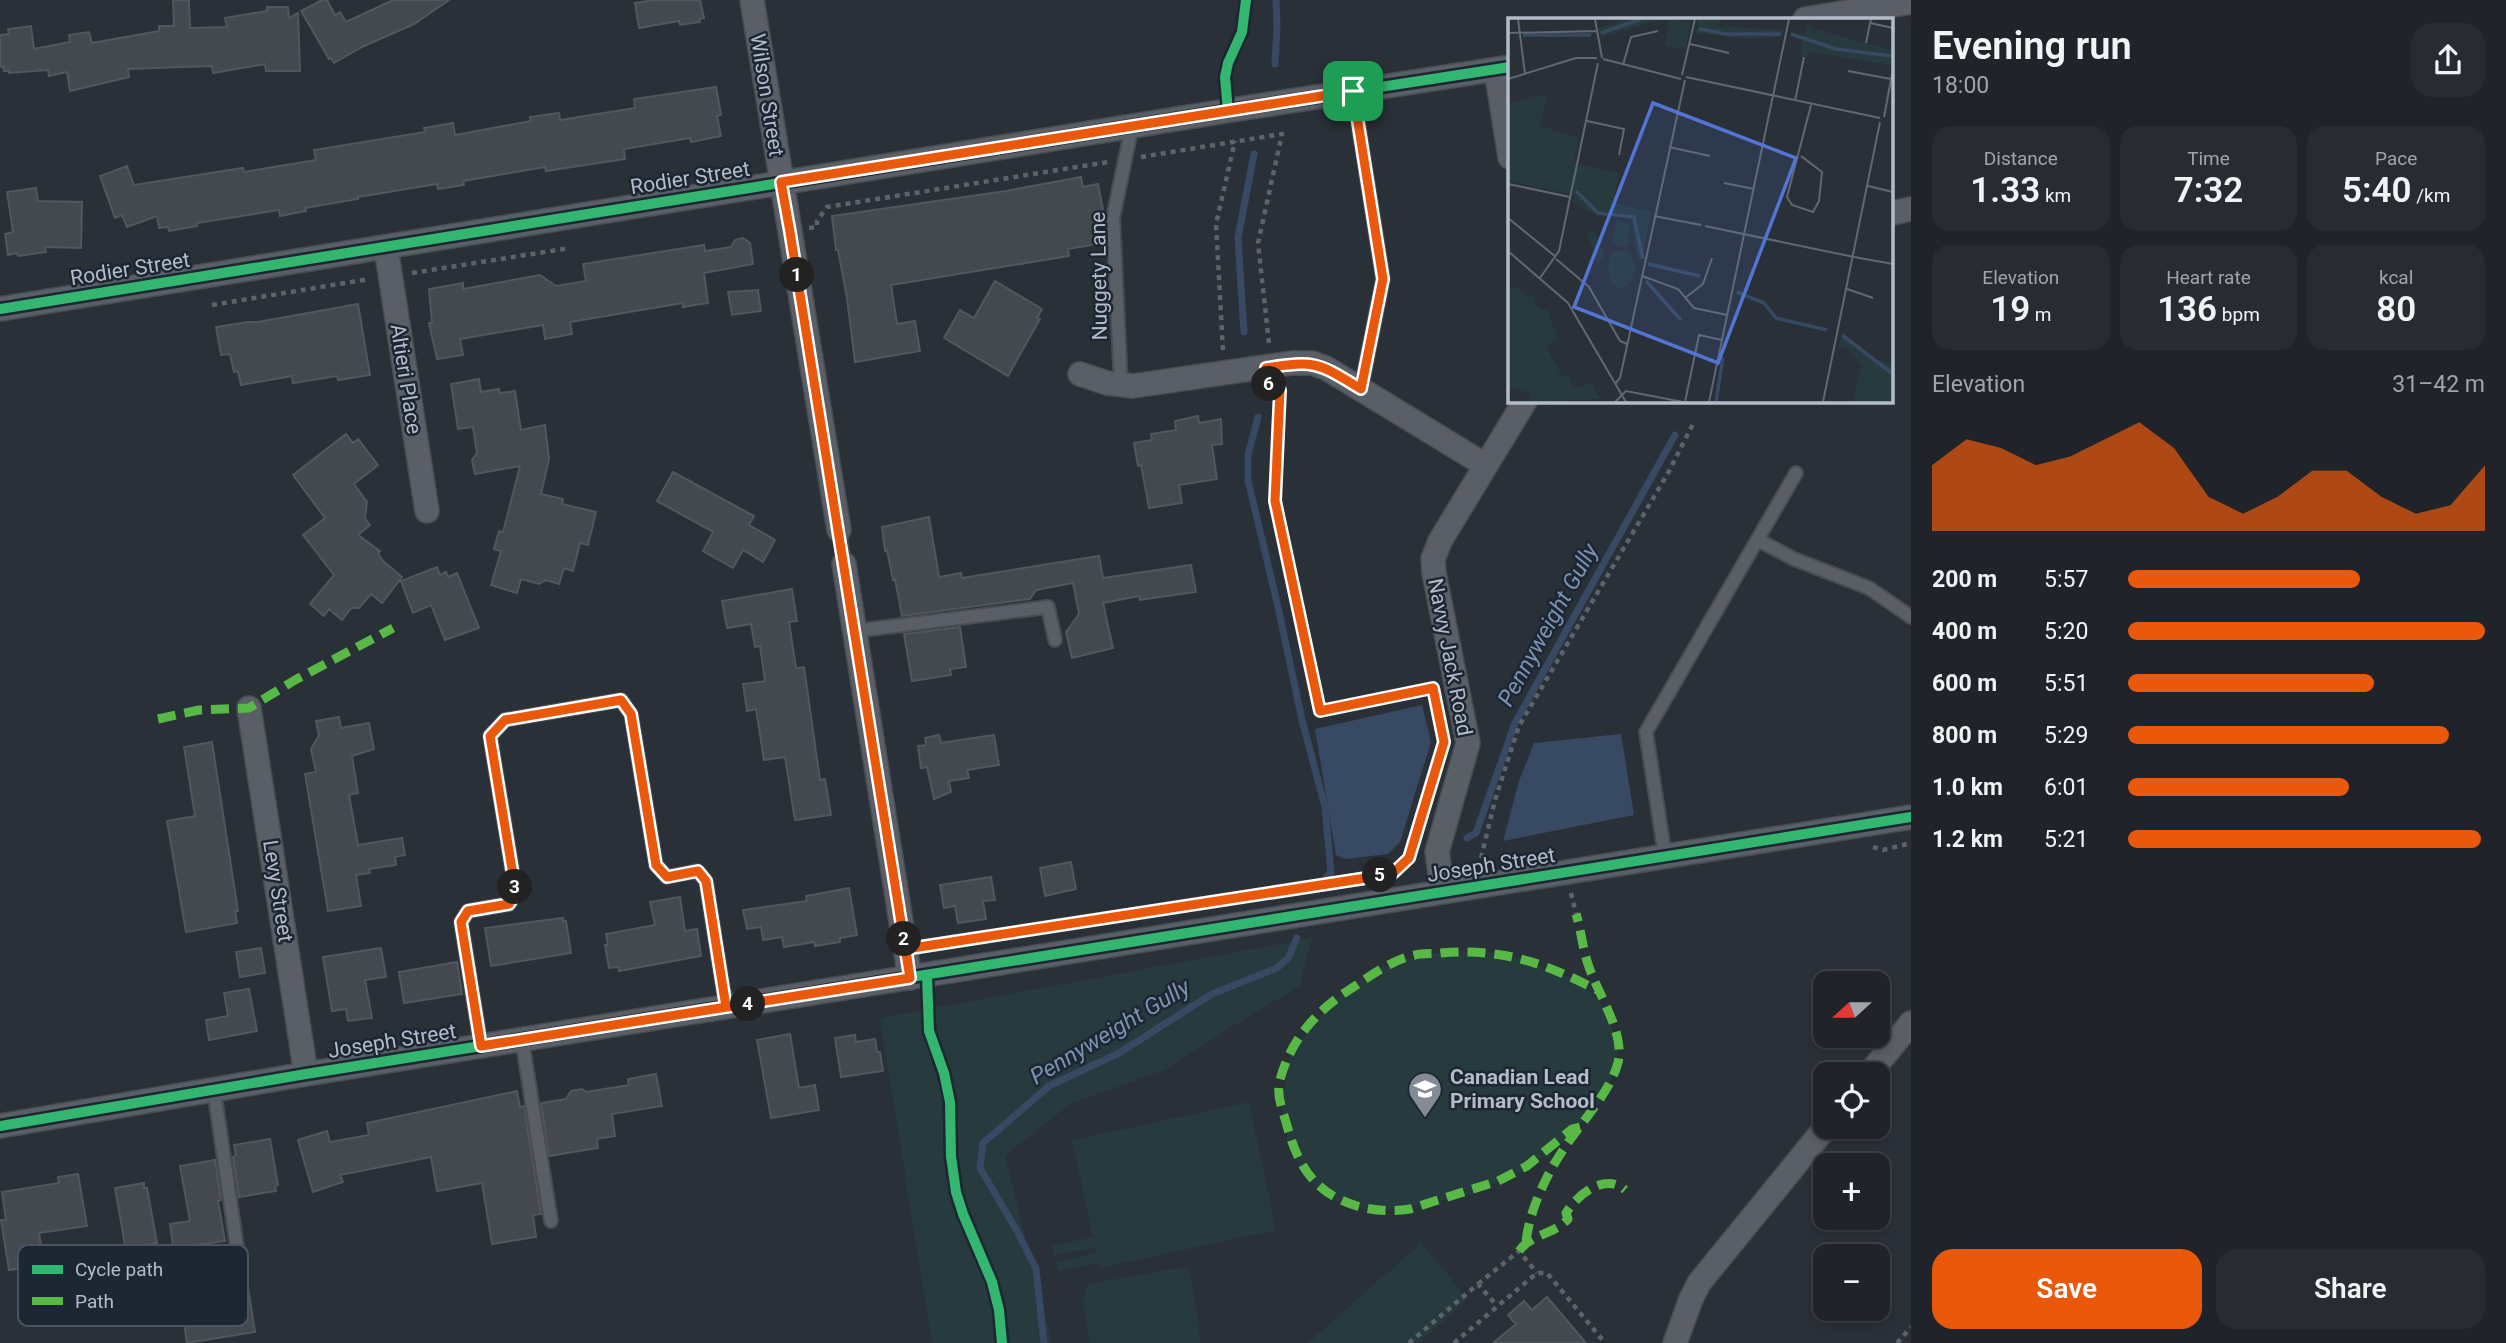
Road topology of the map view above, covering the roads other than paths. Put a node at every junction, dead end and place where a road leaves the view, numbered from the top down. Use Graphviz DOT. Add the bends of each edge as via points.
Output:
graph roads {
  1 [pos="752,0"];
  2 [pos="1911,2"];
  3 [pos="1811,18"];
  4 [pos="1503,68"];
  5 [pos="1353,91"];
  6 [pos="1132,126"];
  7 [pos="1508,132"];
  8 [pos="781,182"];
  9 [pos="386,248"];
  10 [pos="0,309"];
  11 [pos="1080,374"];
  12 [pos="1121,386"];
  13 [pos="1361,389"];
  14 [pos="1524,402"];
  15 [pos="1485,465"];
  16 [pos="1796,473"];
  17 [pos="427,511"];
  18 [pos="839,530"];
  19 [pos="1758,540"];
  20 [pos="844,564"];
  21 [pos="1911,617"];
  22 [pos="855,631"];
  23 [pos="1055,640"];
  24 [pos="249,709"];
  25 [pos="1911,817"];
  26 [pos="1665,856"];
  27 [pos="1443,892"];
  28 [pos="910,978"];
  29 [pos="726,1007"];
  30 [pos="1911,1023"];
  31 [pos="522,1040"];
  32 [pos="481,1046"];
  33 [pos="1879,1062"];
  34 [pos="306,1074"];
  35 [pos="214,1090"];
  36 [pos="0,1126"];
  37 [pos="1816,1139"];
  38 [pos="551,1221"];
  39 [pos="237,1245"];
  40 [pos="1675,1343"];
  1 -- 8 [label="street, Wilson Street"];
  2 -- 3 [label="street"];
  4 -- 5 [label="street, Rodier Street"];
  4 -- 7 [label="street"];
  5 -- 6 [label="street, Rodier Street"];
  5 -- 13 [label="lane" via="1383,279"];
  6 -- 8 [label="street, Rodier Street"];
  6 -- 12 [label="lane, Nuggety Lane" via="1113,218"];
  8 -- 9 [label="street, Rodier Street"];
  8 -- 18 [label="street, Wilson Street"];
  9 -- 10 [label="street, Rodier Street"];
  9 -- 17 [label="street, Altieri Place"];
  11 -- 12 [label="street"];
  12 -- 13 [label="street" via="1312,363"];
  13 -- 15 [label="street"];
  14 -- 15 [label="street, Navvy Jack Road"];
  15 -- 27 [label="street, Navvy Jack Road" via="1440,541 1433,563 1468,743 1437,852"];
  16 -- 19 [label="lane"];
  18 -- 20 [label="lane, Wilson Street"];
  19 -- 21 [label="lane" via="1869,588"];
  19 -- 26 [label="lane" via="1646,732"];
  20 -- 22 [label="street, Wilson Street"];
  22 -- 23 [label="lane" via="1048,607"];
  22 -- 28 [label="street, Wilson Street"];
  24 -- 34 [label="street, Levy Street"];
  25 -- 26 [label="street, Joseph Street"];
  26 -- 27 [label="street, Joseph Street"];
  27 -- 28 [label="street, Joseph Street"];
  28 -- 29 [label="street, Joseph Street"];
  29 -- 31 [label="street, Joseph Street"];
  29 -- 32 [label="lane" via="706,881 698,871 667,877 656,865 631,714 621,700 505,720 490,736 516,893 509,904 468,911 461,922"];
  30 -- 33 [label="street"];
  31 -- 32 [label="street, Joseph Street"];
  31 -- 38 [label="lane"];
  32 -- 34 [label="street, Joseph Street"];
  34 -- 35 [label="street, Joseph Street"];
  35 -- 36 [label="street, Joseph Street"];
  35 -- 39 [label="lane"];
  37 -- 40 [label="street" via="1699,1283"];
}
